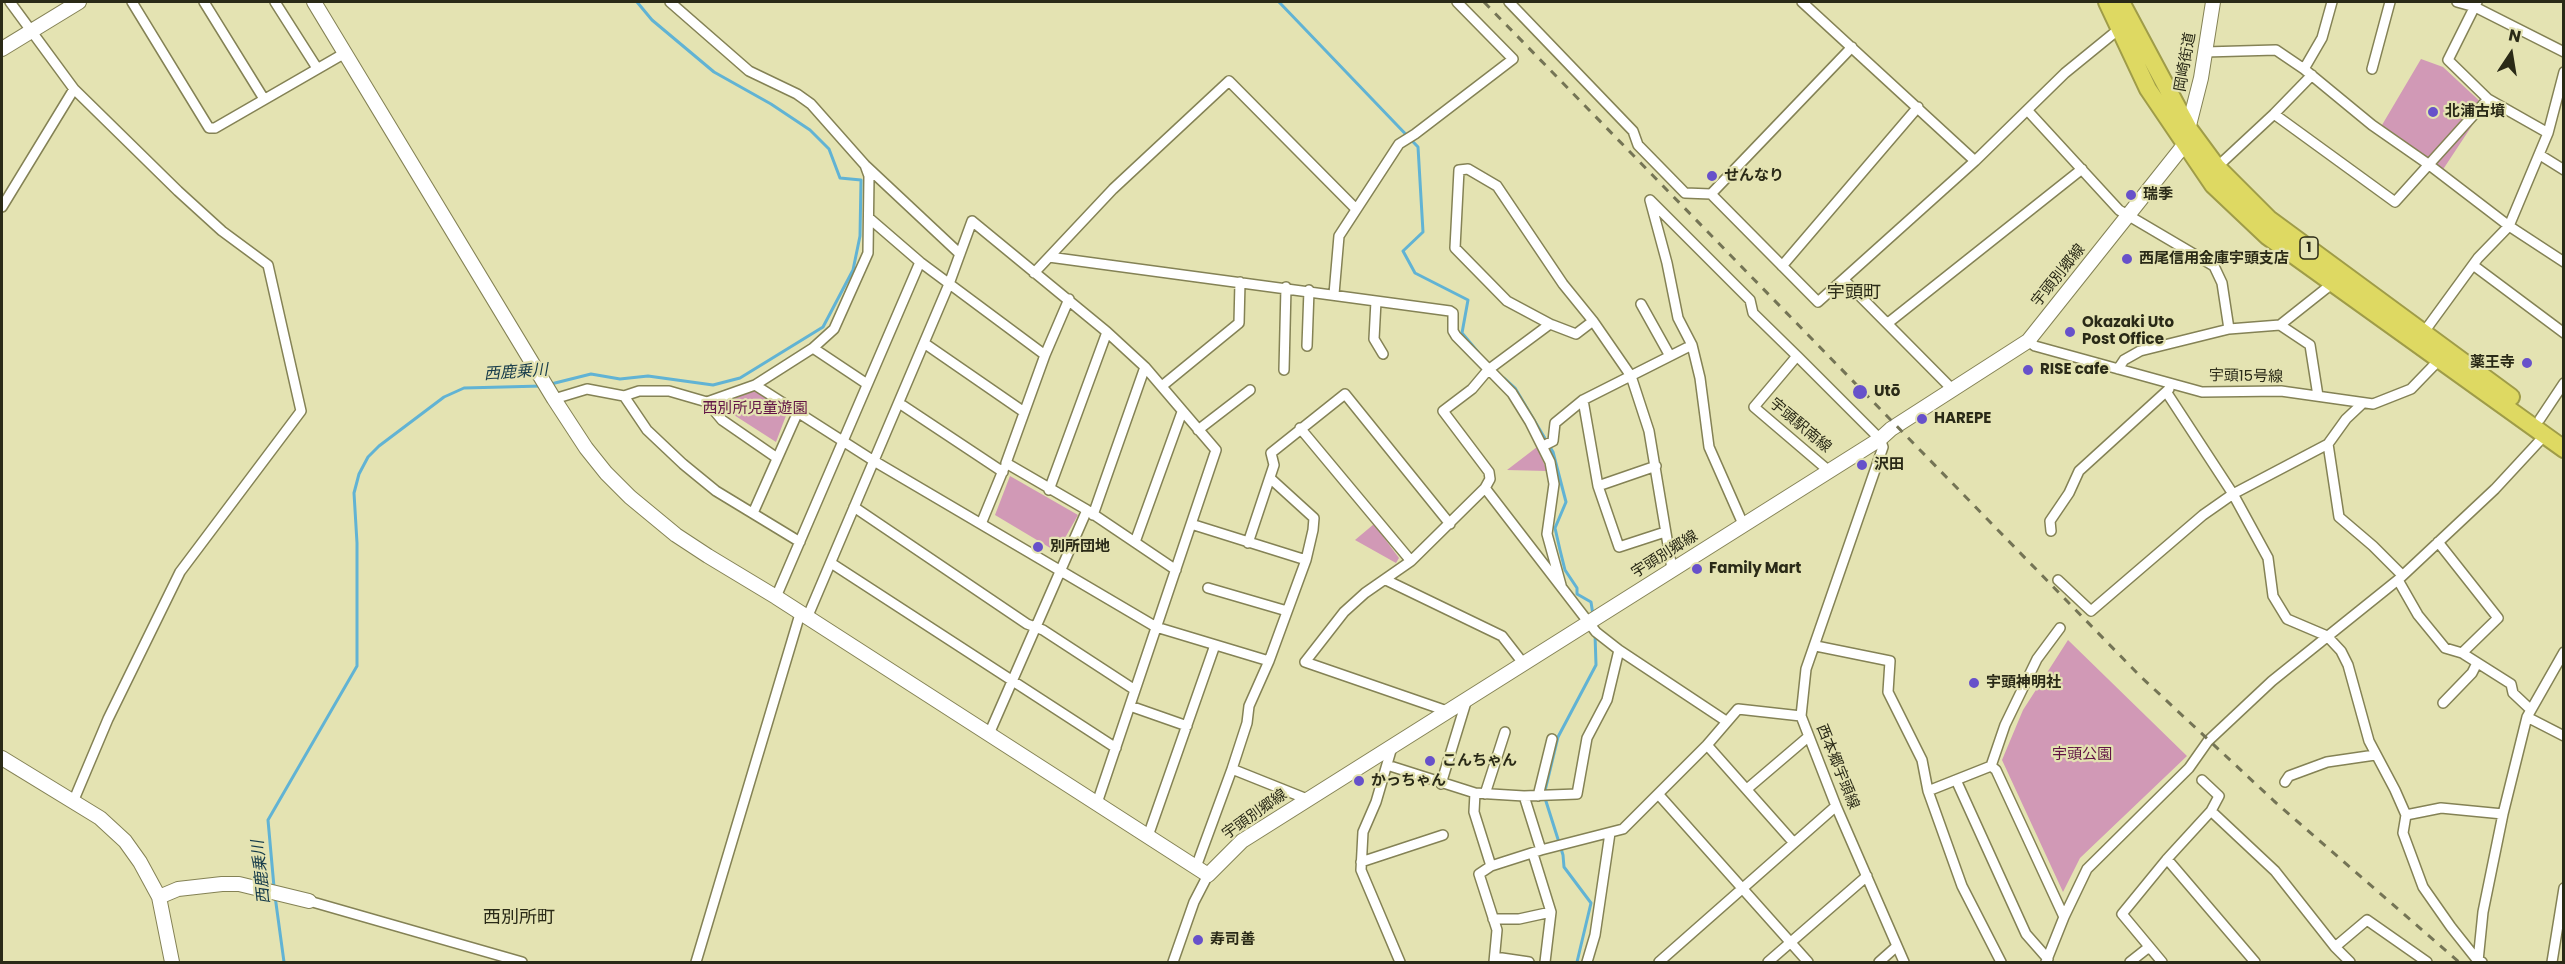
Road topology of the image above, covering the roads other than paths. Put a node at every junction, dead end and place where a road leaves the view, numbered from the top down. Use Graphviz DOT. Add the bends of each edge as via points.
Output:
graph roads {
  1 [pos="9,2"];
  2 [pos="79,2"];
  3 [pos="132,2"];
  4 [pos="204,2"];
  5 [pos="275,2"];
  6 [pos="314,2"];
  7 [pos="670,2"];
  8 [pos="1457,2"];
  9 [pos="1509,2"];
  10 [pos="1802,2"];
  11 [pos="2107,2"];
  12 [pos="2121,2"];
  13 [pos="2213,2"];
  14 [pos="2332,2"];
  15 [pos="2390,2"];
  16 [pos="2457,2"];
  17 [pos="2476,4"];
  18 [pos="2119,29"];
  19 [pos="30,32"];
  20 [pos="1852,47"];
  21 [pos="2,49"];
  22 [pos="2205,52"];
  23 [pos="2564,52"];
  24 [pos="345,53"];
  25 [pos="317,68"];
  26 [pos="2372,69"];
  27 [pos="2308,72"];
  28 [pos="2564,72"];
  29 [pos="74,89"];
  30 [pos="264,99"];
  31 [pos="2488,99"];
  32 [pos="1918,107"];
  33 [pos="2028,111"];
  34 [pos="2274,114"];
  35 [pos="2189,129"];
  36 [pos="2548,133"];
  37 [pos="2184,145"];
  38 [pos="2540,155"];
  39 [pos="1975,161"];
  40 [pos="2428,164"];
  41 [pos="865,165"];
  42 [pos="2217,167"];
  43 [pos="2082,169"];
  44 [pos="2564,170"];
  45 [pos="1711,194"];
  46 [pos="2,207"];
  47 [pos="1356,209"];
  48 [pos="2130,215"];
  49 [pos="869,218"];
  50 [pos="2509,226"];
  51 [pos="960,254"];
  52 [pos="1049,257"];
  53 [pos="920,262"];
  54 [pos="2564,262"];
  55 [pos="2473,265"];
  56 [pos="1782,266"];
  57 [pos="1034,273"];
  58 [pos="1844,279"];
  59 [pos="1240,282"];
  60 [pos="2333,283"];
  61 [pos="949,284"];
  62 [pos="1286,287"];
  63 [pos="1309,290"];
  64 [pos="1334,294"];
  65 [pos="1069,299"];
  66 [pos="1376,301"];
  67 [pos="1641,304"];
  68 [pos="1593,321"];
  69 [pos="1888,323"];
  70 [pos="1550,324"];
  71 [pos="2280,325"];
  72 [pos="2229,329"];
  73 [pos="1107,332"];
  74 [pos="2424,332"];
  75 [pos="2564,333"];
  76 [pos="2028,341"];
  77 [pos="924,343"];
  78 [pos="1692,345"];
  79 [pos="1307,346"];
  80 [pos="813,348"];
  81 [pos="1383,354"];
  82 [pos="1045,355"];
  83 [pos="1670,356"];
  84 [pos="1797,356"];
  85 [pos="2439,360"];
  86 [pos="1145,367"];
  87 [pos="2118,369"];
  88 [pos="1284,370"];
  89 [pos="1488,370"];
  90 [pos="1631,376"];
  91 [pos="2564,383"];
  92 [pos="867,384"];
  93 [pos="755,385"];
  94 [pos="1162,386"];
  95 [pos="2169,388"];
  96 [pos="1250,390"];
  97 [pos="1953,390"];
  98 [pos="624,396"];
  99 [pos="2318,396"];
  100 [pos="554,399"];
  101 [pos="1583,400"];
  102 [pos="707,402"];
  103 [pos="898,403"];
  104 [pos="2363,403"];
  105 [pos="1024,412"];
  106 [pos="1182,412"];
  107 [pos="797,414"];
  108 [pos="2542,427"];
  109 [pos="1300,428"];
  110 [pos="1198,430"];
  111 [pos="2564,435"];
  112 [pos="1880,439"];
  113 [pos="844,442"];
  114 [pos="2328,444"];
  115 [pos="1543,446"];
  116 [pos="2564,449"];
  117 [pos="777,458"];
  118 [pos="874,462"];
  119 [pos="1656,465"];
  120 [pos="1004,467"];
  121 [pos="1829,471"];
  122 [pos="1270,478"];
  123 [pos="1598,486"];
  124 [pos="1485,489"];
  125 [pos="1049,490"];
  126 [pos="2234,494"];
  127 [pos="854,507"];
  128 [pos="753,513"];
  129 [pos="1090,513"];
  130 [pos="981,524"];
  131 [pos="1191,524"];
  132 [pos="1450,524"];
  133 [pos="1743,524"];
  134 [pos="2051,531"];
  135 [pos="1665,532"];
  136 [pos="800,542"];
  137 [pos="1135,542"];
  138 [pos="2438,542"];
  139 [pos="1248,543"];
  140 [pos="1306,560"];
  141 [pos="1411,561"];
  142 [pos="831,563"];
  143 [pos="1672,569"];
  144 [pos="1060,570"];
  145 [pos="1176,570"];
  146 [pos="2400,578"];
  147 [pos="1386,580"];
  148 [pos="2058,580"];
  149 [pos="1561,585"];
  150 [pos="1208,588"];
  151 [pos="776,597"];
  152 [pos="1287,611"];
  153 [pos="804,616"];
  154 [pos="1587,622"];
  155 [pos="1156,627"];
  156 [pos="1035,628"];
  157 [pos="2060,628"];
  158 [pos="2326,636"];
  159 [pos="1215,645"];
  160 [pos="1816,646"];
  161 [pos="1619,650"];
  162 [pos="2564,652"];
  163 [pos="2462,653"];
  164 [pos="1269,661"];
  165 [pos="1523,663"];
  166 [pos="2477,663"];
  167 [pos="1012,679"];
  168 [pos="1135,690"];
  169 [pos="1467,699"];
  170 [pos="2443,703"];
  171 [pos="1130,706"];
  172 [pos="1447,711"];
  173 [pos="2528,713"];
  174 [pos="1801,716"];
  175 [pos="1726,721"];
  176 [pos="1187,726"];
  177 [pos="1505,732"];
  178 [pos="989,734"];
  179 [pos="2564,736"];
  180 [pos="1808,737"];
  181 [pos="1552,739"];
  182 [pos="1707,745"];
  183 [pos="1392,747"];
  184 [pos="1116,748"];
  185 [pos="2375,755"];
  186 [pos="2,758"];
  187 [pos="1387,765"];
  188 [pos="1991,766"];
  189 [pos="1232,769"];
  190 [pos="1956,780"];
  191 [pos="2202,780"];
  192 [pos="2285,782"];
  193 [pos="1441,784"];
  194 [pos="1748,789"];
  195 [pos="1928,791"];
  196 [pos="1475,793"];
  197 [pos="1485,794"];
  198 [pos="1659,795"];
  199 [pos="1524,796"];
  200 [pos="1538,796"];
  201 [pos="1307,799"];
  202 [pos="73,802"];
  203 [pos="1097,803"];
  204 [pos="1836,806"];
  205 [pos="2211,811"];
  206 [pos="2503,814"];
  207 [pos="2406,815"];
  208 [pos="1610,833"];
  209 [pos="1443,835"];
  210 [pos="1148,836"];
  211 [pos="1794,843"];
  212 [pos="1537,852"];
  213 [pos="2167,859"];
  214 [pos="1361,862"];
  215 [pos="1491,866"];
  216 [pos="1202,871"];
  217 [pos="1867,876"];
  218 [pos="2564,888"];
  219 [pos="1743,890"];
  220 [pos="159,897"];
  221 [pos="309,901"];
  222 [pos="1551,912"];
  223 [pos="2064,917"];
  224 [pos="1493,919"];
  225 [pos="1791,942"];
  226 [pos="1897,946"];
  227 [pos="2149,947"];
  228 [pos="2335,947"];
  229 [pos="1495,960"];
  230 [pos="2047,961"];
  231 [pos="2480,962"];
  232 [pos="172,963"];
  233 [pos="522,963"];
  234 [pos="696,963"];
  235 [pos="1173,963"];
  236 [pos="1400,963"];
  237 [pos="1529,963"];
  238 [pos="1545,963"];
  239 [pos="1587,963"];
  240 [pos="1659,963"];
  241 [pos="1768,963"];
  242 [pos="1808,963"];
  243 [pos="1879,963"];
  244 [pos="1904,963"];
  245 [pos="2001,963"];
  246 [pos="2130,963"];
  247 [pos="2162,963"];
  248 [pos="2255,963"];
  249 [pos="2350,963"];
  250 [pos="2427,963"];
  251 [pos="2552,963"];
  1 -- 19 [label="street"];
  2 -- 19 [label="street"];
  3 -- 30 [label="street" via="209,128"];
  4 -- 30 [label="street"];
  5 -- 25 [label="street"];
  6 -- 24 [label="street"];
  7 -- 41 [label="street" via="749,70 811,104"];
  8 -- 47 [label="street" via="1513,59 1399,144"];
  9 -- 45 [label="street" via="1633,131 1638,145 1685,193"];
  10 -- 20 [label="street"];
  11 -- 18 [label="highway, 1"];
  12 -- 35 [label="highway, 1"];
  13 -- 22 [label="street, 岡崎街道"];
  14 -- 27 [label="street"];
  15 -- 26 [label="street"];
  16 -- 17 [label="street"];
  17 -- 23 [label="street"];
  17 -- 31 [label="street" via="2448,60"];
  18 -- 33 [label="street" via="2065,73"];
  18 -- 37 [label="highway, 1" via="2148,89"];
  19 -- 21 [label="street"];
  19 -- 29 [label="street" via="37,36"];
  20 -- 32 [label="street"];
  20 -- 45 [label="street"];
  22 -- 27 [label="street" via="2276,50"];
  22 -- 35 [label="street, 岡崎街道"];
  24 -- 25 [label="street"];
  24 -- 100 [label="street"];
  25 -- 30 [label="street"];
  27 -- 34 [label="street"];
  27 -- 40 [label="street" via="2372,125"];
  28 -- 36 [label="street"];
  29 -- 46 [label="street"];
  29 -- 202 [label="street" via="222,231 268,265 301,411 180,572 108,719"];
  31 -- 36 [label="street"];
  31 -- 40 [label="street"];
  32 -- 39 [label="street"];
  32 -- 56 [label="street"];
  33 -- 39 [label="street"];
  33 -- 43 [label="street"];
  34 -- 40 [label="street" via="2395,202"];
  34 -- 42 [label="street"];
  35 -- 37 [label="street, 宇頭別郷線"];
  35 -- 42 [label="highway, 1"];
  36 -- 38 [label="street"];
  37 -- 48 [label="street, 宇頭別郷線"];
  37 -- 60 [label="highway, 1" via="2213,185 2267,236"];
  38 -- 44 [label="street"];
  38 -- 50 [label="street"];
  39 -- 58 [label="street"];
  40 -- 50 [label="street"];
  41 -- 49 [label="street" via="869,177"];
  41 -- 51 [label="street"];
  42 -- 74 [label="highway, 1" via="2269,219"];
  43 -- 48 [label="street" via="2119,210"];
  43 -- 69 [label="street"];
  45 -- 56 [label="street"];
  47 -- 52 [label="street" via="1229,81 1113,189"];
  47 -- 64 [label="street" via="1339,236"];
  48 -- 72 [label="street" via="2214,266 2222,283"];
  48 -- 76 [label="street, 宇頭別郷線"];
  49 -- 53 [label="street"];
  49 -- 80 [label="street" via="864,262 834,330"];
  50 -- 54 [label="street"];
  50 -- 55 [label="street"];
  51 -- 57 [label="street" via="972,221"];
  51 -- 61 [label="street"];
  52 -- 57 [label="street"];
  52 -- 59 [label="street"];
  53 -- 61 [label="street"];
  53 -- 92 [label="street"];
  55 -- 74 [label="street"];
  55 -- 75 [label="street"];
  56 -- 58 [label="street" via="1818,302"];
  57 -- 65 [label="street"];
  58 -- 69 [label="street"];
  59 -- 62 [label="street"];
  59 -- 94 [label="street" via="1239,323"];
  60 -- 71 [label="street"];
  60 -- 85 [label="highway, 1"];
  61 -- 77 [label="street"];
  61 -- 82 [label="street"];
  62 -- 63 [label="street"];
  62 -- 88 [label="street"];
  63 -- 64 [label="street"];
  63 -- 79 [label="street"];
  64 -- 66 [label="street"];
  65 -- 73 [label="street"];
  65 -- 82 [label="street"];
  66 -- 81 [label="street" via="1374,339"];
  66 -- 89 [label="street" via="1450,311 1456,336"];
  67 -- 83 [label="street"];
  68 -- 70 [label="street" via="1576,334"];
  68 -- 70 [label="street" via="1563,284 1497,186 1468,169 1459,170 1455,248 1507,301"];
  68 -- 90 [label="street"];
  69 -- 97 [label="street"];
  70 -- 89 [label="street"];
  71 -- 72 [label="street"];
  71 -- 99 [label="street" via="2310,345"];
  72 -- 87 [label="street" via="2140,351 2124,360"];
  73 -- 86 [label="street"];
  73 -- 125 [label="street"];
  74 -- 108 [label="highway, 1"];
  76 -- 87 [label="street, 宇頭15号線"];
  76 -- 97 [label="street, 宇頭別郷線"];
  77 -- 103 [label="street"];
  77 -- 105 [label="street"];
  78 -- 83 [label="street"];
  78 -- 84 [label="street" via="1678,318 1650,200 1750,300 1753,313"];
  78 -- 133 [label="street" via="1709,447"];
  80 -- 92 [label="street"];
  80 -- 93 [label="street"];
  82 -- 105 [label="street"];
  83 -- 90 [label="street"];
  84 -- 112 [label="street"];
  84 -- 121 [label="street, 宇頭駅南線" via="1754,407"];
  85 -- 104 [label="street, 宇頭15号線" via="2411,389 2373,404"];
  85 -- 108 [label="highway, 1"];
  86 -- 94 [label="street"];
  86 -- 129 [label="street"];
  87 -- 95 [label="street, 宇頭15号線"];
  89 -- 115 [label="street" via="1512,393"];
  89 -- 124 [label="street" via="1443,411 1489,472"];
  90 -- 101 [label="street"];
  90 -- 119 [label="street"];
  91 -- 108 [label="street"];
  92 -- 113 [label="street"];
  93 -- 102 [label="street"];
  93 -- 107 [label="street"];
  94 -- 106 [label="street"];
  95 -- 99 [label="street, 宇頭15号線" via="2202,392 2281,391"];
  95 -- 126 [label="street"];
  95 -- 134 [label="street" via="2079,471 2050,521"];
  96 -- 110 [label="street"];
  97 -- 112 [label="street, 宇頭別郷線"];
  98 -- 100 [label="street" via="587,388"];
  98 -- 102 [label="street" via="639,391 669,391"];
  98 -- 128 [label="street" via="647,430 683,464 716,491"];
  99 -- 104 [label="street, 宇頭15号線"];
  100 -- 151 [label="street" via="606,473 638,504 676,535"];
  101 -- 115 [label="street" via="1555,423 1553,441"];
  101 -- 123 [label="street"];
  102 -- 117 [label="street" via="722,420"];
  103 -- 118 [label="street"];
  103 -- 120 [label="street"];
  104 -- 114 [label="street"];
  105 -- 120 [label="street"];
  106 -- 110 [label="street"];
  106 -- 137 [label="street"];
  107 -- 113 [label="street"];
  107 -- 117 [label="street"];
  108 -- 111 [label="highway, 1"];
  108 -- 116 [label="highway, 1"];
  108 -- 138 [label="street" via="2495,489"];
  109 -- 122 [label="street" via="1271,453 1274,465"];
  109 -- 132 [label="street" via="1345,394"];
  109 -- 141 [label="street"];
  110 -- 131 [label="street" via="1216,450"];
  112 -- 121 [label="street, 宇頭別郷線"];
  112 -- 160 [label="street, 西本郷宇頭線" via="1883,447"];
  113 -- 118 [label="street"];
  113 -- 136 [label="street"];
  114 -- 126 [label="street"];
  114 -- 146 [label="street" via="2339,517 2373,546"];
  115 -- 149 [label="street" via="1554,484 1547,534"];
  117 -- 128 [label="street"];
  118 -- 127 [label="street"];
  118 -- 130 [label="street"];
  119 -- 123 [label="street"];
  119 -- 135 [label="street"];
  120 -- 125 [label="street"];
  120 -- 130 [label="street"];
  121 -- 133 [label="street, 宇頭別郷線"];
  122 -- 139 [label="street"];
  122 -- 140 [label="street" via="1314,518"];
  123 -- 135 [label="street" via="1619,547"];
  124 -- 132 [label="street"];
  124 -- 149 [label="street"];
  125 -- 129 [label="street"];
  126 -- 148 [label="street" via="2203,515 2091,611"];
  126 -- 158 [label="street" via="2268,558 2273,596 2287,619"];
  127 -- 142 [label="street"];
  127 -- 156 [label="street"];
  128 -- 136 [label="street"];
  129 -- 137 [label="street"];
  129 -- 144 [label="street"];
  130 -- 144 [label="street"];
  131 -- 139 [label="street"];
  131 -- 145 [label="street"];
  132 -- 141 [label="street"];
  133 -- 143 [label="street, 宇頭別郷線"];
  135 -- 143 [label="street"];
  136 -- 151 [label="street"];
  137 -- 145 [label="street"];
  138 -- 146 [label="street"];
  138 -- 163 [label="street" via="2498,618"];
  139 -- 140 [label="street"];
  140 -- 152 [label="street"];
  141 -- 147 [label="street"];
  142 -- 153 [label="street"];
  142 -- 167 [label="street"];
  143 -- 154 [label="street, 宇頭別郷線"];
  144 -- 155 [label="street"];
  144 -- 156 [label="street"];
  145 -- 155 [label="street"];
  146 -- 158 [label="street"];
  146 -- 163 [label="street" via="2418,615 2445,648"];
  147 -- 165 [label="street" via="1502,636"];
  147 -- 172 [label="street" via="1365,593 1333,623 1305,662"];
  149 -- 154 [label="street"];
  150 -- 152 [label="street"];
  151 -- 153 [label="street"];
  152 -- 164 [label="street"];
  153 -- 178 [label="street"];
  153 -- 234 [label="street"];
  154 -- 161 [label="street"];
  154 -- 165 [label="street, 宇頭別郷線"];
  155 -- 159 [label="street"];
  155 -- 168 [label="street"];
  156 -- 167 [label="street"];
  156 -- 168 [label="street"];
  157 -- 188 [label="street" via="2037,659 2005,724"];
  158 -- 185 [label="street" via="2348,665"];
  158 -- 223 [label="street" via="2238,710 2204,745 2189,768 2087,869"];
  159 -- 164 [label="street"];
  159 -- 176 [label="street"];
  160 -- 174 [label="street, 西本郷宇頭線" via="1806,669"];
  160 -- 195 [label="street" via="1890,661 1888,692 1922,760"];
  161 -- 175 [label="street"];
  161 -- 200 [label="street" via="1607,700 1587,738 1577,794"];
  162 -- 173 [label="street"];
  163 -- 166 [label="street"];
  164 -- 189 [label="street" via="1249,706"];
  165 -- 169 [label="street, 宇頭別郷線"];
  166 -- 170 [label="street"];
  166 -- 173 [label="street" via="2511,684"];
  167 -- 178 [label="street"];
  167 -- 184 [label="street"];
  168 -- 171 [label="street"];
  169 -- 172 [label="street, 宇頭別郷線"];
  169 -- 193 [label="street"];
  171 -- 176 [label="street"];
  171 -- 184 [label="street"];
  172 -- 183 [label="street, 宇頭別郷線"];
  173 -- 179 [label="street"];
  173 -- 206 [label="street"];
  174 -- 175 [label="street" via="1738,709"];
  174 -- 180 [label="street, 西本郷宇頭線"];
  175 -- 182 [label="street"];
  176 -- 210 [label="street"];
  177 -- 197 [label="street"];
  178 -- 203 [label="street"];
  180 -- 194 [label="street"];
  180 -- 204 [label="street, 西本郷宇頭線"];
  181 -- 200 [label="street"];
  182 -- 194 [label="street"];
  182 -- 198 [label="street"];
  183 -- 187 [label="street"];
  183 -- 201 [label="street, 宇頭別郷線"];
  184 -- 203 [label="street"];
  185 -- 192 [label="street" via="2327,762 2289,776"];
  185 -- 207 [label="street"];
  186 -- 202 [label="street"];
  187 -- 193 [label="street"];
  187 -- 214 [label="street" via="1363,832"];
  188 -- 190 [label="street"];
  188 -- 223 [label="street"];
  189 -- 201 [label="street"];
  189 -- 216 [label="street"];
  190 -- 195 [label="street"];
  190 -- 230 [label="street" via="2026,934"];
  191 -- 205 [label="street" via="2218,796"];
  193 -- 196 [label="street"];
  194 -- 211 [label="street"];
  195 -- 245 [label="street" via="1962,886"];
  196 -- 197 [label="street"];
  196 -- 215 [label="street" via="1474,812"];
  197 -- 199 [label="street"];
  198 -- 208 [label="street" via="1623,829"];
  198 -- 219 [label="street"];
  199 -- 200 [label="street"];
  199 -- 212 [label="street"];
  201 -- 216 [label="street, 宇頭別郷線"];
  202 -- 220 [label="street" via="100,818 125,841"];
  203 -- 210 [label="street"];
  204 -- 211 [label="street"];
  204 -- 217 [label="street, 西本郷宇頭線"];
  205 -- 213 [label="street"];
  205 -- 228 [label="street" via="2276,871"];
  206 -- 207 [label="street" via="2441,808"];
  206 -- 231 [label="street" via="2483,912"];
  207 -- 231 [label="street" via="2403,833 2423,886"];
  208 -- 212 [label="street"];
  208 -- 239 [label="street"];
  209 -- 214 [label="street"];
  210 -- 216 [label="street"];
  211 -- 219 [label="street"];
  212 -- 215 [label="street"];
  212 -- 222 [label="street"];
  213 -- 227 [label="street" via="2122,914"];
  213 -- 248 [label="street"];
  214 -- 236 [label="street"];
  215 -- 224 [label="street" via="1479,874"];
  216 -- 235 [label="street"];
  217 -- 225 [label="street"];
  217 -- 226 [label="street, 西本郷宇頭線"];
  218 -- 251 [label="street"];
  219 -- 225 [label="street"];
  219 -- 240 [label="street"];
  220 -- 221 [label="street" via="178,889 239,884"];
  220 -- 232 [label="street"];
  221 -- 233 [label="street"];
  222 -- 224 [label="street"];
  222 -- 238 [label="street"];
  223 -- 230 [label="street"];
  224 -- 229 [label="street" via="1497,930"];
  225 -- 241 [label="street"];
  225 -- 242 [label="street"];
  226 -- 243 [label="street"];
  226 -- 244 [label="street, 西本郷宇頭線"];
  227 -- 246 [label="street"];
  227 -- 247 [label="street"];
  228 -- 249 [label="street"];
  228 -- 250 [label="street" via="2367,920"];
  229 -- 237 [label="street"];
}
